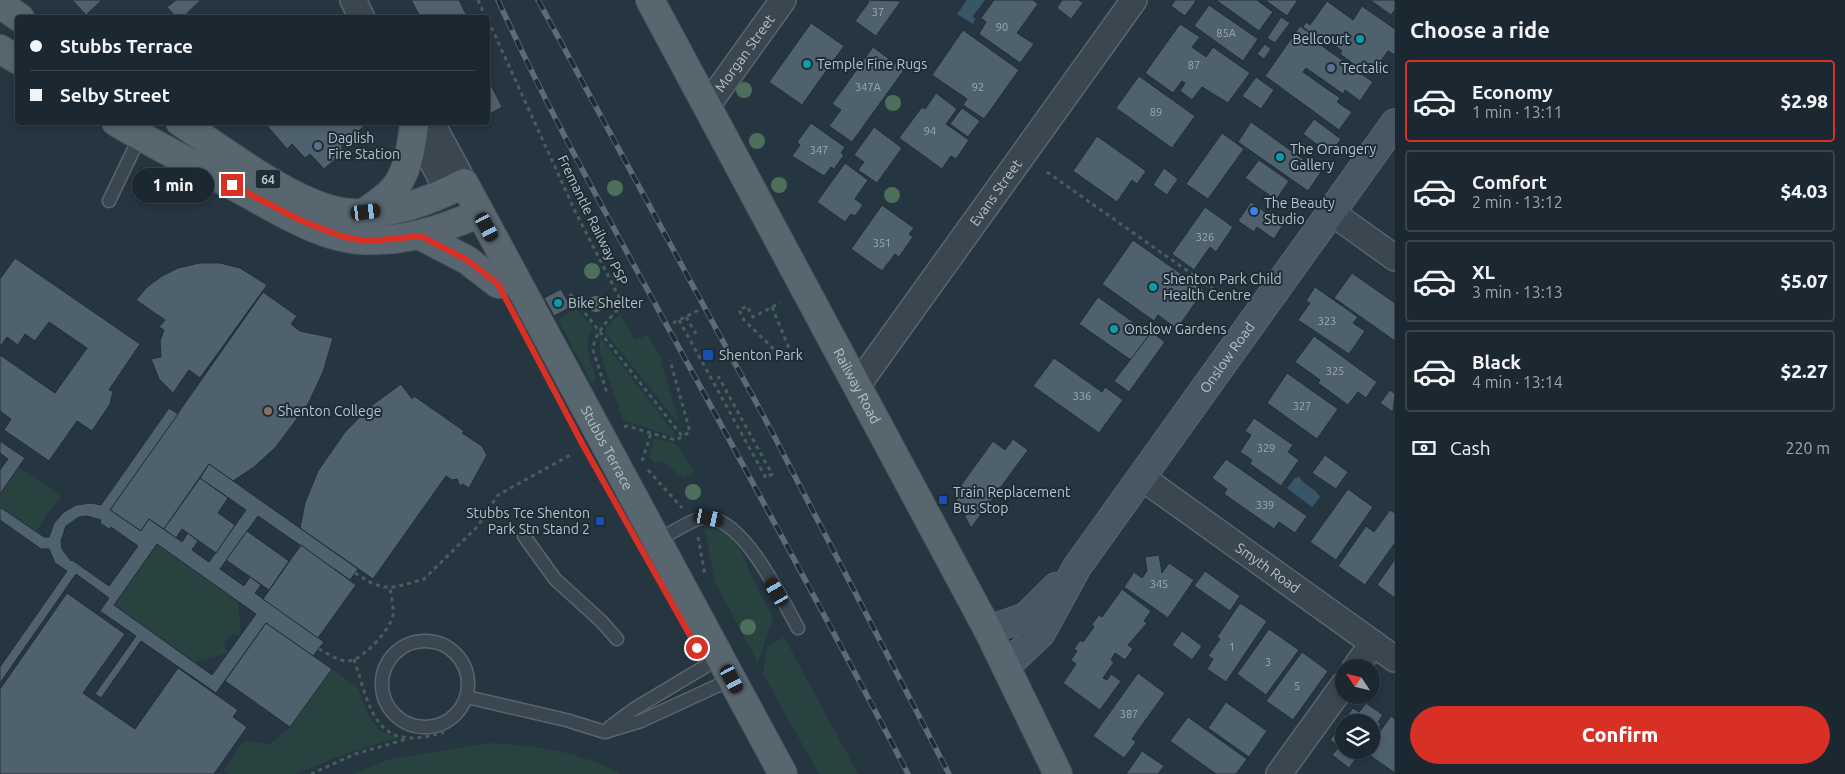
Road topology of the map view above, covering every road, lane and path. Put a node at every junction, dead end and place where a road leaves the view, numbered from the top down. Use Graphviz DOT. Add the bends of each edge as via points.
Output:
graph roads {
  1 [pos="353,0"];
  2 [pos="478,0"];
  3 [pos="650,0"];
  4 [pos="783,0"];
  5 [pos="1134,0"];
  6 [pos="0,4"];
  7 [pos="16,15"];
  8 [pos="360,15"];
  9 [pos="485,15"];
  10 [pos="490,26"];
  11 [pos="0,49"];
  12 [pos="15,58"];
  13 [pos="0,59"];
  14 [pos="15,65"];
  15 [pos="707,106"];
  16 [pos="1395,123"];
  17 [pos="185,125"];
  18 [pos="419,125"];
  19 [pos="420,125"];
  20 [pos="134,127"];
  21 [pos="1047,172"];
  22 [pos="456,187"];
  23 [pos="109,201"];
  24 [pos="366,212"];
  25 [pos="1331,212"];
  26 [pos="471,217"];
  27 [pos="421,236"];
  28 [pos="1395,258"];
  29 [pos="498,284"];
  30 [pos="570,294"];
  31 [pos="1230,301"];
  32 [pos="780,303"];
  33 [pos="772,307"];
  34 [pos="699,310"];
  35 [pos="686,317"];
  36 [pos="679,320"];
  37 [pos="673,324"];
  38 [pos="600,330"];
  39 [pos="696,334"];
  40 [pos="708,355"];
  41 [pos="700,359"];
  42 [pos="670,360"];
  43 [pos="718,376"];
  44 [pos="857,386"];
  45 [pos="610,402"];
  46 [pos="627,426"];
  47 [pos="651,433"];
  48 [pos="682,436"];
  49 [pos="572,454"];
  50 [pos="642,462"];
  51 [pos="1141,477"];
  52 [pos="524,536"];
  53 [pos="657,541"];
  54 [pos="1077,568"];
  55 [pos="355,573"];
  56 [pos="390,587"];
  57 [pos="798,628"];
  58 [pos="988,630"];
  59 [pos="617,639"];
  60 [pos="1373,643"];
  61 [pos="319,648"];
  62 [pos="354,659"];
  63 [pos="1361,659"];
  64 [pos="1395,659"];
  65 [pos="1006,666"];
  66 [pos="719,672"];
  67 [pos="1335,696"];
  68 [pos="467,697"];
  69 [pos="444,732"];
  70 [pos="605,732"];
  71 [pos="410,738"];
  72 [pos="310,774"];
  73 [pos="765,774"];
  74 [pos="783,774"];
  75 [pos="1058,774"];
  76 [pos="1279,774"];
  1 -- 8 [label="street"];
  2 -- 9 [label="path, Fremantle Railway PSP"];
  3 -- 15 [label="main road, Railway Road"];
  4 -- 15 [label="street, Morgan Street"];
  5 -- 44 [label="street, Evans Street"];
  6 -- 7 [label="main road"];
  10 -- 38 [label="path, Fremantle Railway PSP" via="575,211 620,299 620,307"];
  11 -- 12 [label="main road"];
  13 -- 14 [label="main road"];
  15 -- 44 [label="main road, Railway Road"];
  16 -- 25 [label="street, Onslow Road"];
  17 -- 24 [label="main road, 64" via="299,198 338,211"];
  18 -- 24 [label="main road" via="403,175 394,190"];
  19 -- 22 [label="street, Stubbs Terrace"];
  20 -- 23 [label="lane"];
  20 -- 27 [label="main road, 64" via="283,212 320,229 360,240"];
  21 -- 31 [label="path"];
  22 -- 24 [label="main road, 64" via="396,209"];
  22 -- 26 [label="main road, Stubbs Terrace"];
  25 -- 28 [label="street"];
  25 -- 51 [label="street, Onslow Road"];
  26 -- 27 [label="main road, 64"];
  26 -- 29 [label="main road, Stubbs Terrace"];
  26 -- 53 [label="main road, Stubbs Terrace"];
  27 -- 29 [label="main road" via="467,260"];
  29 -- 66 [label="main road, Stubbs Terrace" via="584,447"];
  30 -- 38 [label="path"];
  32 -- 33 [label="path"];
  33 -- 33 [label="path" via="793,358 786,361 744,320 739,310 747,306 753,317"];
  34 -- 35 [label="path"];
  35 -- 36 [label="path"];
  35 -- 39 [label="path"];
  36 -- 37 [label="path"];
  36 -- 41 [label="path"];
  38 -- 45 [label="path, Fremantle Railway PSP" via="593,350"];
  38 -- 48 [label="path"];
  40 -- 41 [label="path"];
  41 -- 43 [label="path" via="766,478 772,474"];
  42 -- 48 [label="path" via="690,432"];
  44 -- 58 [label="main road, Railway Road"];
  46 -- 47 [label="path"];
  47 -- 48 [label="path" via="675,440"];
  47 -- 50 [label="path"];
  49 -- 56 [label="path" via="498,495 477,527 430,575 416,582"];
  51 -- 54 [label="street, Onslow Road"];
  51 -- 60 [label="street, Smyth Road"];
  52 -- 59 [label="lane" via="555,579"];
  53 -- 57 [label="lane" via="698,519 714,519 728,525 758,559"];
  53 -- 66 [label="main road, Stubbs Terrace"];
  54 -- 58 [label="street, Onslow Road" via="1026,617"];
  54 -- 65 [label="street, Onslow Road" via="1041,633"];
  55 -- 56 [label="path" via="372,584"];
  56 -- 62 [label="path" via="393,615 388,626 366,652"];
  58 -- 65 [label="main road, Railway Road"];
  60 -- 63 [label="street"];
  60 -- 64 [label="street, Smyth Road"];
  61 -- 62 [label="path" via="340,659"];
  62 -- 71 [label="path" via="375,719 391,734"];
  65 -- 75 [label="main road, Railway Road"];
  66 -- 70 [label="lane" via="634,709"];
  66 -- 70 [label="lane" via="641,721"];
  66 -- 73 [label="main road, Stubbs Terrace"];
  66 -- 74 [label="main road, Stubbs Terrace"];
  67 -- 76 [label="street"];
  68 -- 68 [label="lane" via="460,710 444,724 422,727 408,724 391,710 384,698 382,683 385,669 392,656 403,647 424,640 438,642 450,647 462,660 469,678"];
  68 -- 70 [label="lane"];
  69 -- 71 [label="path"];
  71 -- 72 [label="path" via="355,754"];
}
